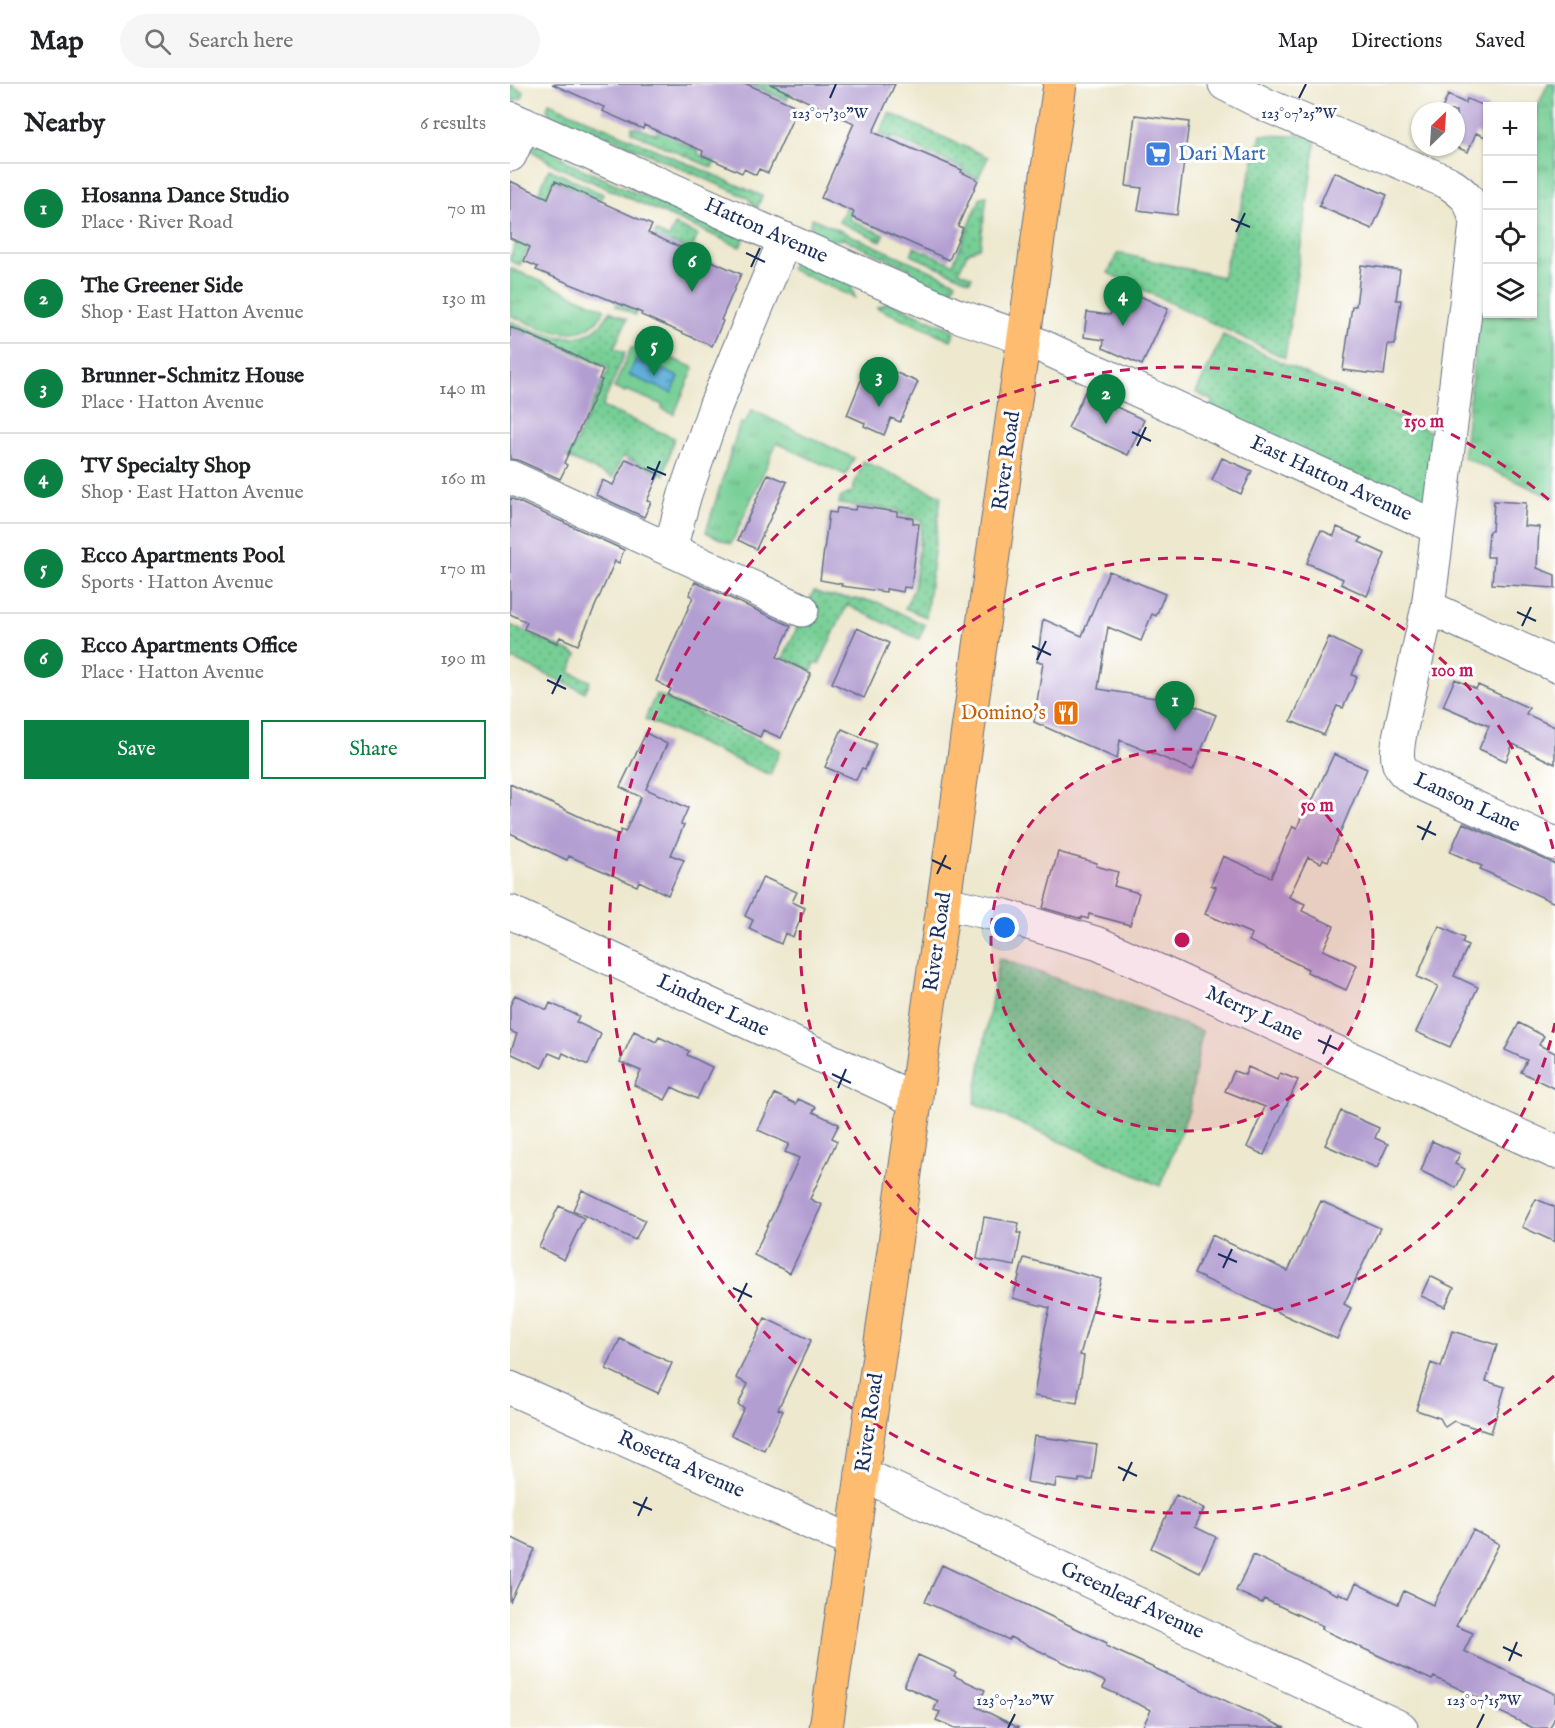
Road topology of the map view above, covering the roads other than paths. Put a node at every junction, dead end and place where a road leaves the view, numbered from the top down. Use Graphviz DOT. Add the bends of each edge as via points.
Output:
graph roads {
  1 [pos="1060,84"];
  2 [pos="1225,84"];
  3 [pos="517,121"];
  4 [pos="510,155"];
  5 [pos="785,240"];
  6 [pos="1024,338"];
  7 [pos="510,477"];
  8 [pos="1438,528"];
  9 [pos="670,549"];
  10 [pos="1428,607"];
  11 [pos="802,610"];
  12 [pos="1555,665"];
  13 [pos="1555,843"];
  14 [pos="944,903"];
  15 [pos="510,912"];
  16 [pos="916,1100"];
  17 [pos="1555,1152"];
  18 [pos="510,1388"];
  19 [pos="862,1474"];
  20 [pos="853,1542"];
  21 [pos="826,1728"];
  22 [pos="1401,1728"];
  1 -- 6 [label="main road, River Road"];
  2 -- 8 [label="street" via="1447,182 1470,200 1476,224"];
  3 -- 4 [label="street"];
  3 -- 5 [label="street, Hatton Avenue"];
  5 -- 6 [label="street, Hatton Avenue" via="956,315"];
  5 -- 9 [label="street" via="715,407"];
  6 -- 8 [label="street, East Hatton Avenue"];
  6 -- 14 [label="main road, River Road"];
  7 -- 9 [label="street"];
  8 -- 10 [label="street, East Hatton Avenue"];
  9 -- 11 [label="street"];
  10 -- 12 [label="street"];
  10 -- 13 [label="street, Lanson Lane" via="1400,733 1398,766 1406,776"];
  14 -- 16 [label="main road, River Road"];
  14 -- 17 [label="street, Merry Lane" via="1005,916 1099,944"];
  15 -- 16 [label="street, Lindner Lane"];
  16 -- 19 [label="main road, River Road"];
  18 -- 20 [label="street, Rosetta Avenue"];
  19 -- 20 [label="main road, River Road"];
  19 -- 22 [label="street, Greenleaf Avenue"];
  20 -- 21 [label="main road, River Road"];
}
